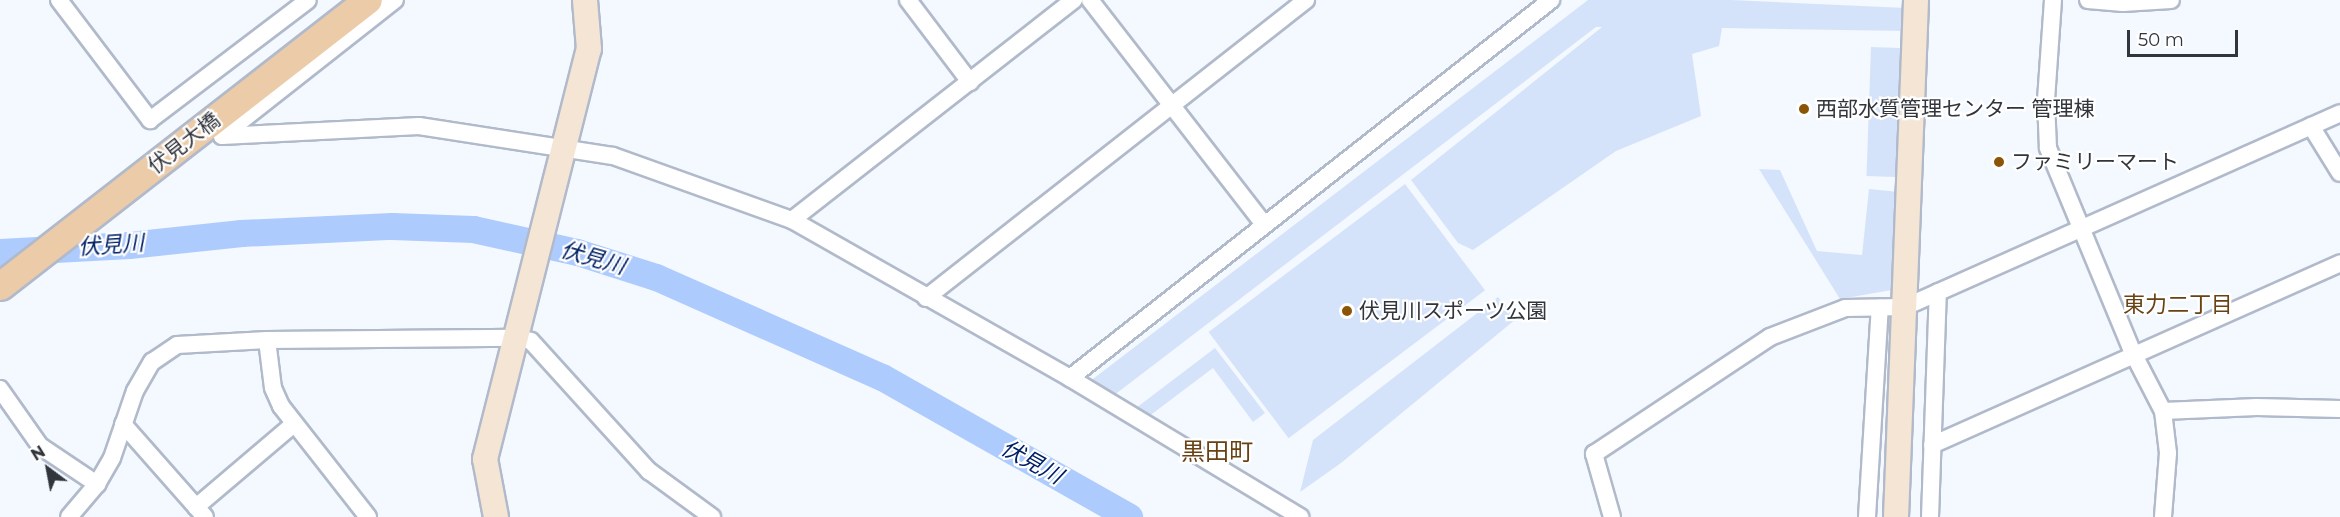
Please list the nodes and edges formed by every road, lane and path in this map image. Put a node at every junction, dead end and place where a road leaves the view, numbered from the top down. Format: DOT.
graph roads {
  1 [pos="59,0"];
  2 [pos="308,0"];
  3 [pos="338,0"];
  4 [pos="368,0"];
  5 [pos="395,0"];
  6 [pos="585,0"];
  7 [pos="908,0"];
  8 [pos="1074,0"];
  9 [pos="1090,0"];
  10 [pos="1306,0"];
  11 [pos="1551,0"];
  12 [pos="1916,0"];
  13 [pos="2053,0"];
  14 [pos="2088,0"];
  15 [pos="2171,0"];
  16 [pos="970,82"];
  17 [pos="1172,105"];
  18 [pos="2340,113"];
  19 [pos="2311,126"];
  20 [pos="564,147"];
  21 [pos="2340,173"];
  22 [pos="792,220"];
  23 [pos="1264,224"];
  24 [pos="2079,229"];
  25 [pos="2340,263"];
  26 [pos="0,264"];
  27 [pos="0,286"];
  28 [pos="1938,292"];
  29 [pos="926,298"];
  30 [pos="1880,307"];
  31 [pos="1905,307"];
  32 [pos="518,338"];
  33 [pos="267,340"];
  34 [pos="2133,353"];
  35 [pos="1070,378"];
  36 [pos="0,389"];
  37 [pos="2340,409"];
  38 [pos="2163,411"];
  39 [pos="123,424"];
  40 [pos="294,424"];
  41 [pos="1932,445"];
  42 [pos="97,484"];
  43 [pos="200,512"];
  44 [pos="69,517"];
  45 [pos="368,517"];
  46 [pos="496,517"];
  47 [pos="712,517"];
  48 [pos="1300,517"];
  49 [pos="1612,517"];
  50 [pos="1867,517"];
  51 [pos="1896,517"];
  52 [pos="1930,517"];
  53 [pos="2163,517"];
  1 -- 2 [label="street"];
  3 -- 26 [label="main road, 伏見大橋"];
  4 -- 27 [label="main road, 伏見大橋"];
  5 -- 20 [label="street"];
  6 -- 20 [label="street"];
  7 -- 16 [label="street"];
  8 -- 16 [label="street"];
  9 -- 17 [label="street"];
  10 -- 17 [label="street"];
  11 -- 23 [label="street"];
  12 -- 31 [label="street"];
  13 -- 24 [label="street"];
  14 -- 15 [label="street"];
  16 -- 22 [label="street"];
  17 -- 23 [label="street"];
  17 -- 29 [label="street"];
  18 -- 19 [label="street"];
  19 -- 21 [label="street"];
  19 -- 24 [label="street"];
  20 -- 22 [label="street"];
  20 -- 32 [label="street"];
  22 -- 29 [label="street"];
  23 -- 35 [label="street"];
  24 -- 28 [label="street"];
  24 -- 34 [label="street"];
  25 -- 34 [label="street"];
  28 -- 31 [label="street"];
  28 -- 41 [label="street"];
  29 -- 35 [label="street"];
  30 -- 31 [label="street"];
  30 -- 49 [label="street"];
  30 -- 50 [label="street"];
  31 -- 51 [label="street"];
  32 -- 33 [label="street"];
  32 -- 46 [label="street"];
  32 -- 47 [label="street"];
  33 -- 39 [label="street"];
  33 -- 40 [label="street"];
  34 -- 38 [label="street"];
  34 -- 41 [label="street"];
  35 -- 48 [label="street"];
  36 -- 42 [label="street"];
  37 -- 38 [label="street"];
  38 -- 53 [label="street"];
  39 -- 42 [label="street"];
  39 -- 43 [label="street"];
  40 -- 43 [label="street"];
  40 -- 45 [label="street"];
  41 -- 52 [label="street"];
  42 -- 44 [label="street"];
}
